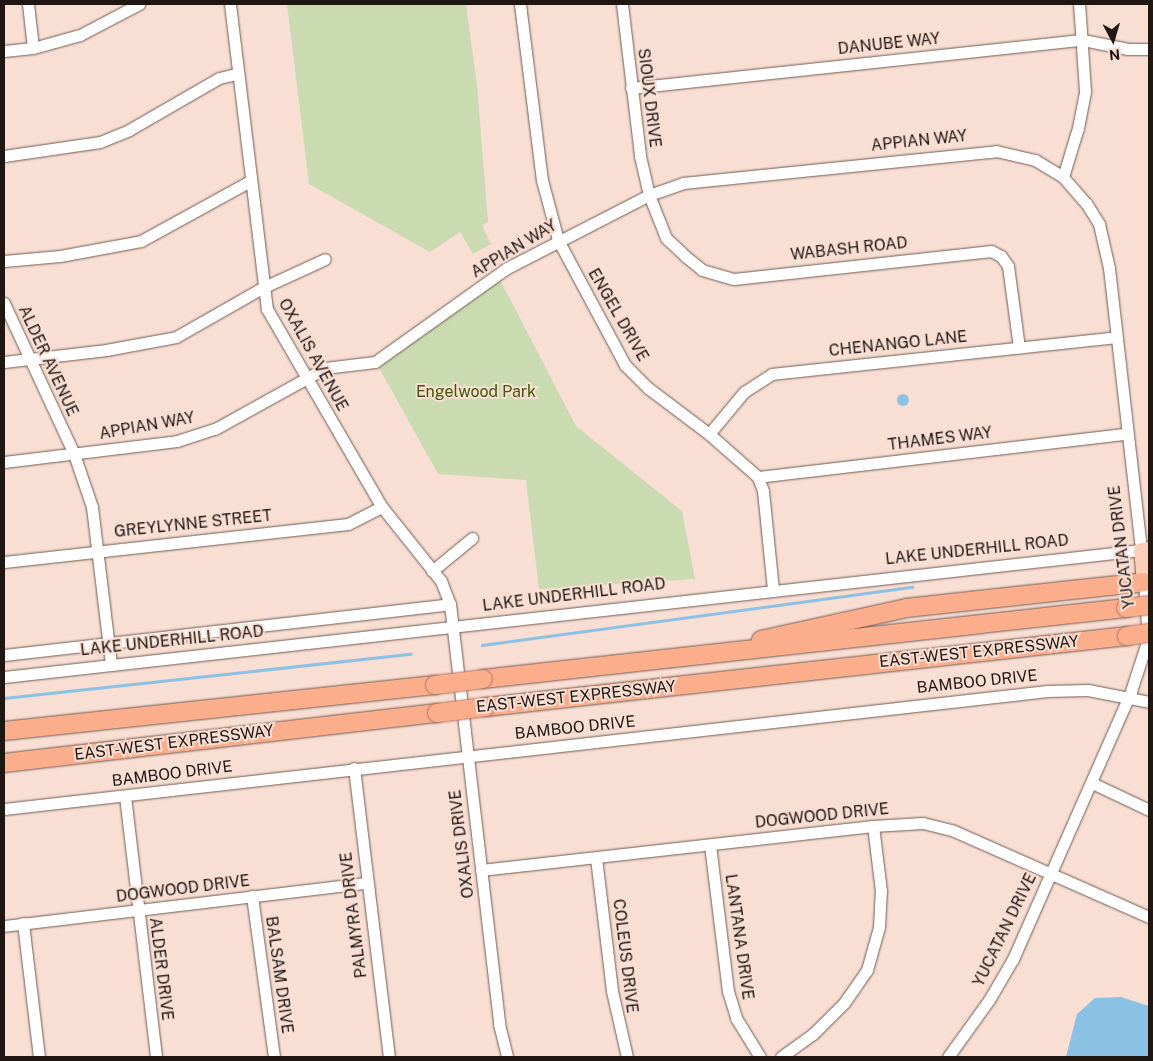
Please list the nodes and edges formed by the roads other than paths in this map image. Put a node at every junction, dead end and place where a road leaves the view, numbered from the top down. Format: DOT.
graph roads {
  1 [pos="28,4"];
  2 [pos="230,4"];
  3 [pos="520,4"];
  4 [pos="622,4"];
  5 [pos="1079,4"];
  6 [pos="133,5"];
  7 [pos="1083,40"];
  8 [pos="33,48"];
  9 [pos="1149,49"];
  10 [pos="4,52"];
  11 [pos="237,74"];
  12 [pos="631,88"];
  13 [pos="4,156"];
  14 [pos="1063,177"];
  15 [pos="250,181"];
  16 [pos="649,195"];
  17 [pos="558,240"];
  18 [pos="326,260"];
  19 [pos="4,261"];
  20 [pos="262,288"];
  21 [pos="4,304"];
  22 [pos="1116,337"];
  23 [pos="1018,347"];
  24 [pos="30,359"];
  25 [pos="4,362"];
  26 [pos="306,378"];
  27 [pos="709,434"];
  28 [pos="1126,434"];
  29 [pos="74,454"];
  30 [pos="4,462"];
  31 [pos="758,476"];
  32 [pos="382,507"];
  33 [pos="472,538"];
  34 [pos="1145,549"];
  35 [pos="98,551"];
  36 [pos="4,562"];
  37 [pos="432,570"];
  38 [pos="1144,582"];
  39 [pos="773,589"];
  40 [pos="450,604"];
  41 [pos="1149,605"];
  42 [pos="453,627"];
  43 [pos="1149,633"];
  44 [pos="107,643"];
  45 [pos="717,654"];
  46 [pos="4,655"];
  47 [pos="110,665"];
  48 [pos="4,677"];
  49 [pos="1128,697"];
  50 [pos="1149,702"];
  51 [pos="4,731"];
  52 [pos="468,756"];
  53 [pos="4,763"];
  54 [pos="354,768"];
  55 [pos="1092,783"];
  56 [pos="125,796"];
  57 [pos="4,810"];
  58 [pos="1149,810"];
  59 [pos="873,826"];
  60 [pos="710,845"];
  61 [pos="596,858"];
  62 [pos="481,870"];
  63 [pos="1052,875"];
  64 [pos="366,884"];
  65 [pos="252,896"];
  66 [pos="137,911"];
  67 [pos="1149,917"];
  68 [pos="23,924"];
  69 [pos="4,926"];
  70 [pos="39,1057"];
  71 [pos="156,1057"];
  72 [pos="274,1057"];
  73 [pos="389,1057"];
  74 [pos="507,1057"];
  75 [pos="627,1057"];
  76 [pos="760,1057"];
  77 [pos="781,1057"];
  78 [pos="948,1057"];
  1 -- 8 [label="street"];
  2 -- 11 [label="street, OXALIS AVENUE"];
  3 -- 17 [label="street, ENGEL DRIVE"];
  4 -- 12 [label="street, SIOUX DRIVE"];
  5 -- 7 [label="street"];
  6 -- 8 [label="street"];
  7 -- 9 [label="street, DANUBE WAY"];
  7 -- 12 [label="street, DANUBE WAY"];
  7 -- 14 [label="street"];
  8 -- 10 [label="street"];
  11 -- 13 [label="street"];
  11 -- 15 [label="street, OXALIS AVENUE"];
  12 -- 16 [label="street, SIOUX DRIVE"];
  14 -- 16 [label="street, APPIAN WAY"];
  14 -- 22 [label="street, YUCATAN DRIVE"];
  15 -- 19 [label="street"];
  15 -- 20 [label="street, OXALIS AVENUE"];
  16 -- 17 [label="street, APPIAN WAY"];
  16 -- 23 [label="street, WABASH ROAD"];
  17 -- 26 [label="street, APPIAN WAY"];
  17 -- 27 [label="street, ENGEL DRIVE"];
  18 -- 20 [label="street"];
  20 -- 24 [label="street"];
  20 -- 26 [label="street, OXALIS AVENUE"];
  21 -- 24 [label="street, ALDER AVENUE"];
  22 -- 23 [label="street, CHENANGO LANE"];
  22 -- 28 [label="street, YUCATAN DRIVE"];
  23 -- 27 [label="street, CHENANGO LANE"];
  24 -- 25 [label="street"];
  24 -- 29 [label="street, ALDER AVENUE"];
  26 -- 29 [label="street, APPIAN WAY"];
  26 -- 32 [label="street, OXALIS AVENUE"];
  27 -- 31 [label="street, ENGEL DRIVE"];
  28 -- 31 [label="street, THAMES WAY"];
  28 -- 34 [label="street, YUCATAN DRIVE"];
  29 -- 30 [label="street, APPIAN WAY"];
  29 -- 35 [label="street, ALDER AVENUE"];
  31 -- 39 [label="street"];
  32 -- 35 [label="street, GREYLYNNE STREET"];
  32 -- 37 [label="street, OXALIS AVENUE"];
  33 -- 37 [label="street"];
  34 -- 38 [label="main road, YUCATAN DRIVE"];
  34 -- 39 [label="street, LAKE UNDERHILL ROAD"];
  35 -- 36 [label="street, GREYLYNNE STREET"];
  35 -- 44 [label="street, ALDER AVENUE"];
  37 -- 40 [label="street, OXALIS AVENUE"];
  38 -- 45 [label="highway"];
  38 -- 49 [label="street, YUCATAN DRIVE"];
  39 -- 42 [label="street, LAKE UNDERHILL ROAD"];
  40 -- 42 [label="street, OXALIS AVENUE"];
  40 -- 44 [label="street, LAKE UNDERHILL ROAD"];
  41 -- 45 [label="highway, EAST-WEST EXPRESSWAY, bridge"];
  42 -- 47 [label="street, LAKE UNDERHILL ROAD"];
  42 -- 52 [label="street, OXALIS DRIVE"];
  43 -- 53 [label="highway, EAST-WEST EXPRESSWAY, bridge"];
  44 -- 46 [label="street, LAKE UNDERHILL ROAD"];
  44 -- 47 [label="street, ALDER AVENUE"];
  45 -- 51 [label="highway, EAST-WEST EXPRESSWAY, bridge"];
  47 -- 48 [label="street, LAKE UNDERHILL ROAD"];
  49 -- 50 [label="street, BAMBOO DRIVE"];
  49 -- 52 [label="street, BAMBOO DRIVE"];
  49 -- 55 [label="street, YUCATAN DRIVE"];
  52 -- 54 [label="street, BAMBOO DRIVE"];
  52 -- 62 [label="street, OXALIS DRIVE"];
  54 -- 56 [label="street, BAMBOO DRIVE"];
  54 -- 64 [label="street, PALMYRA DRIVE"];
  55 -- 58 [label="street"];
  55 -- 63 [label="street, YUCATAN DRIVE"];
  56 -- 57 [label="street, BAMBOO DRIVE"];
  56 -- 66 [label="street, ALDER DRIVE"];
  59 -- 60 [label="street, DOGWOOD DRIVE"];
  59 -- 63 [label="street, DOGWOOD DRIVE"];
  59 -- 77 [label="street"];
  60 -- 61 [label="street, DOGWOOD DRIVE"];
  60 -- 76 [label="street, LANTANA DRIVE"];
  61 -- 62 [label="street, DOGWOOD DRIVE"];
  61 -- 75 [label="street, COLEUS DRIVE"];
  62 -- 74 [label="street, OXALIS DRIVE"];
  63 -- 67 [label="street, DOGWOOD DRIVE"];
  63 -- 78 [label="street, YUCATAN DRIVE"];
  64 -- 65 [label="street, DOGWOOD DRIVE"];
  64 -- 73 [label="street, PALMYRA DRIVE"];
  65 -- 66 [label="street, DOGWOOD DRIVE"];
  65 -- 72 [label="street, BALSAM DRIVE"];
  66 -- 68 [label="street, DOGWOOD DRIVE"];
  66 -- 71 [label="street, ALDER DRIVE"];
  68 -- 69 [label="street, DOGWOOD DRIVE"];
  68 -- 70 [label="street"];
}
